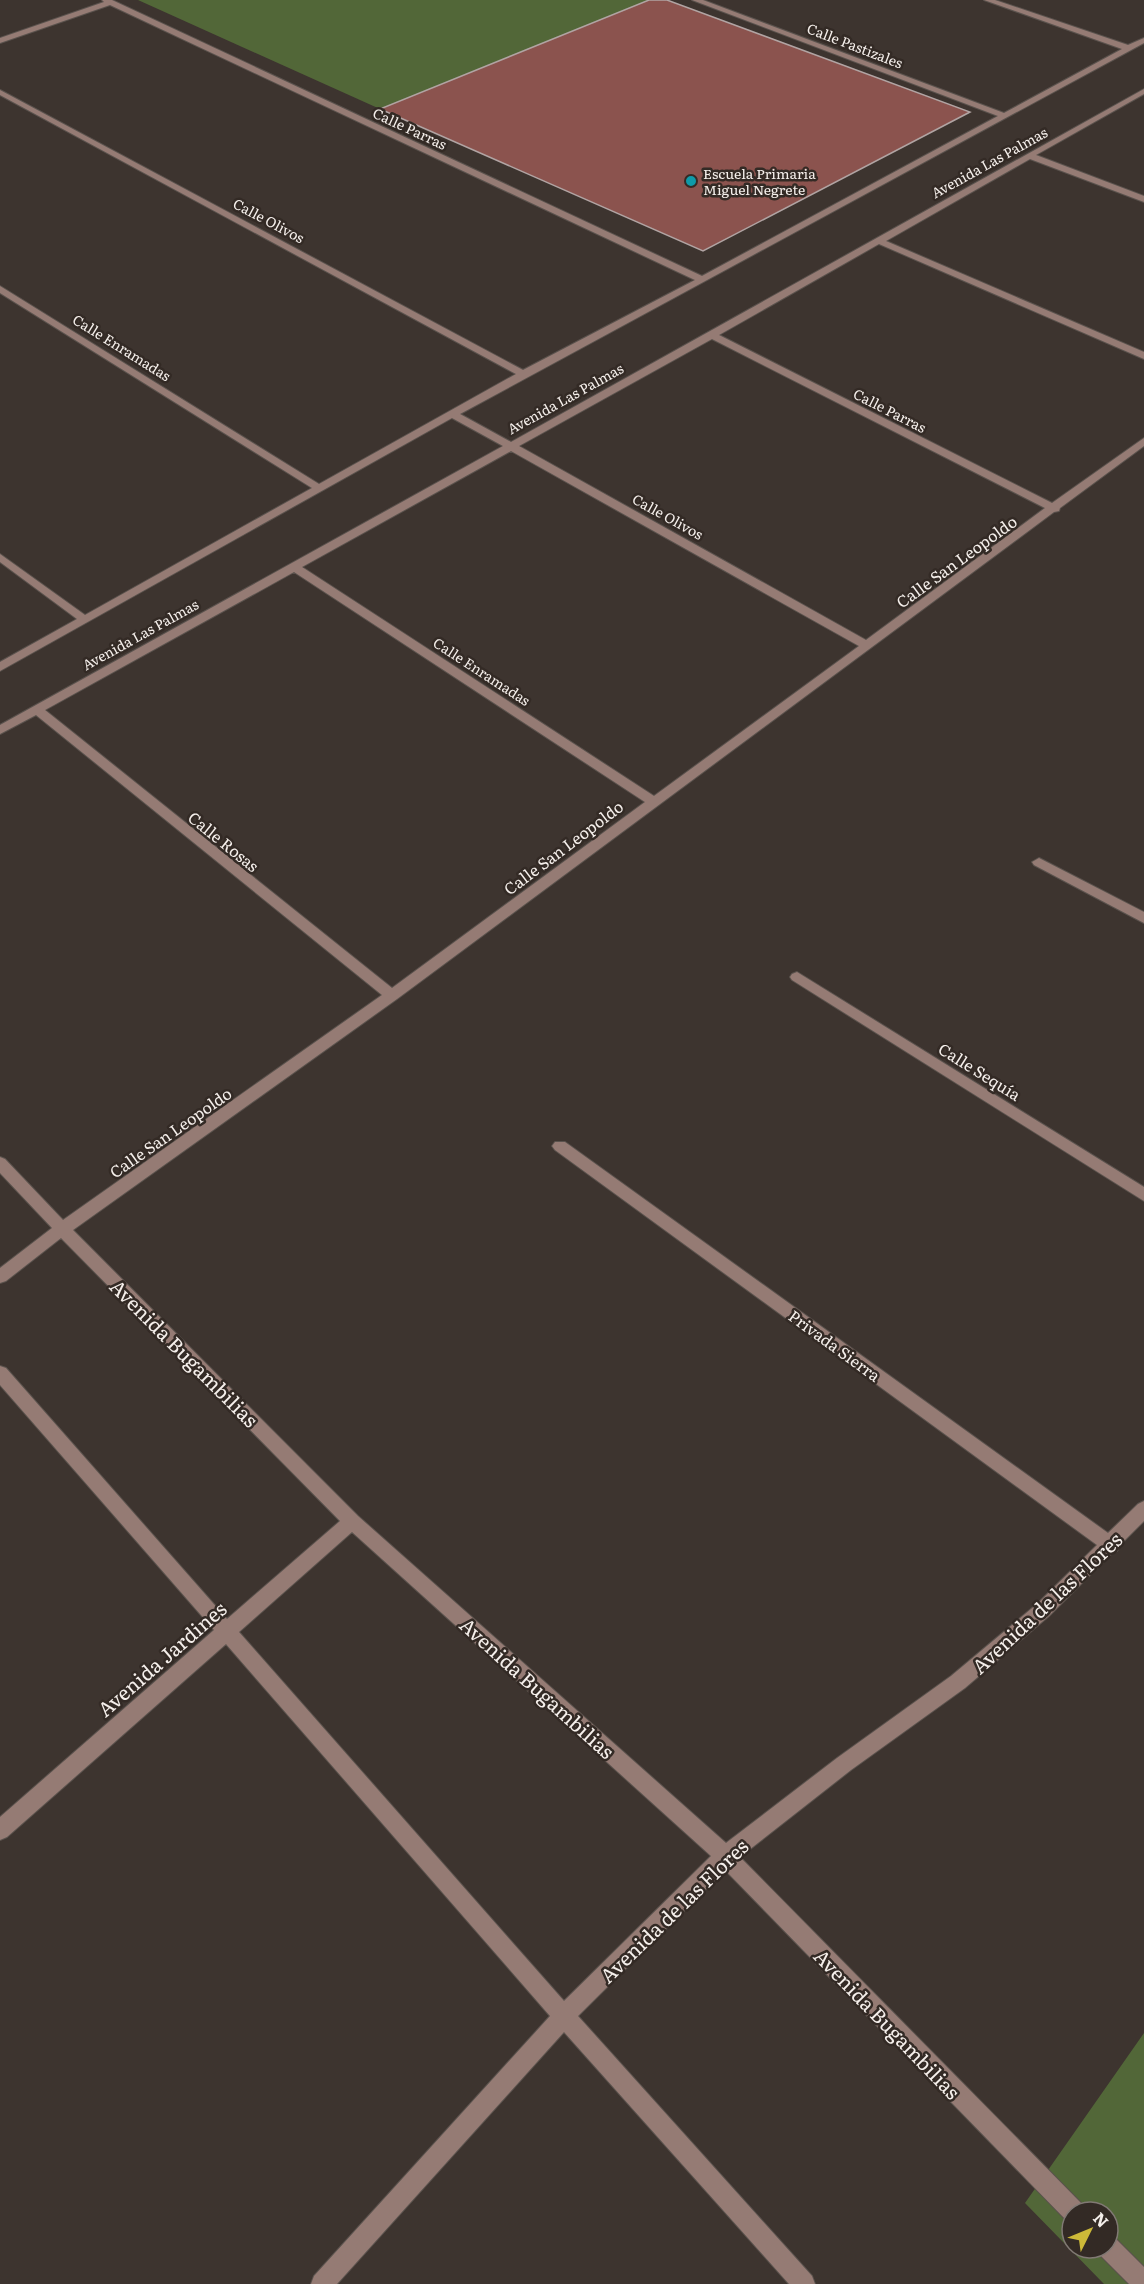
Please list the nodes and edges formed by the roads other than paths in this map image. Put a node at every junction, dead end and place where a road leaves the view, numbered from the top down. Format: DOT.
graph roads {
  1 [pos="696,0"];
  2 [pos="988,0"];
  3 [pos="108,1"];
  4 [pos="1144,40"];
  5 [pos="0,41"];
  6 [pos="1128,48"];
  7 [pos="1144,91"];
  8 [pos="0,92"];
  9 [pos="1005,116"];
  10 [pos="1030,156"];
  11 [pos="1144,200"];
  12 [pos="879,241"];
  13 [pos="702,280"];
  14 [pos="0,289"];
  15 [pos="712,335"];
  16 [pos="1144,356"];
  17 [pos="523,374"];
  18 [pos="453,414"];
  19 [pos="1144,441"];
  20 [pos="511,445"];
  21 [pos="319,488"];
  22 [pos="1055,508"];
  23 [pos="0,557"];
  24 [pos="294,567"];
  25 [pos="85,620"];
  26 [pos="868,646"];
  27 [pos="0,667"];
  28 [pos="36,710"];
  29 [pos="0,730"];
  30 [pos="653,801"];
  31 [pos="1040,862"];
  32 [pos="1144,918"];
  33 [pos="797,977"];
  34 [pos="392,996"];
  35 [pos="560,1146"];
  36 [pos="0,1163"];
  37 [pos="1144,1195"];
  38 [pos="62,1229"];
  39 [pos="0,1277"];
  40 [pos="0,1373"];
  41 [pos="1144,1509"];
  42 [pos="352,1521"];
  43 [pos="1111,1545"];
  44 [pos="227,1629"];
  45 [pos="0,1830"];
  46 [pos="725,1856"];
  47 [pos="564,2016"];
  48 [pos="1062,2200"];
  49 [pos="1120,2259"];
  50 [pos="1144,2283"];
  51 [pos="322,2284"];
  52 [pos="804,2284"];
  1 -- 9 [label="street, Calle Pastizales"];
  2 -- 6 [label="street"];
  3 -- 5 [label="street"];
  3 -- 13 [label="street, Calle Parras"];
  4 -- 6 [label="street, Avenida Las Palmas"];
  6 -- 9 [label="street, Avenida Las Palmas"];
  7 -- 10 [label="street, Avenida Las Palmas"];
  8 -- 17 [label="street, Calle Olivos"];
  9 -- 13 [label="street, Avenida Las Palmas"];
  10 -- 11 [label="street"];
  10 -- 12 [label="street, Avenida Las Palmas"];
  12 -- 15 [label="street, Avenida Las Palmas"];
  12 -- 16 [label="street"];
  13 -- 17 [label="street, Avenida Las Palmas"];
  14 -- 21 [label="street, Calle Enramadas"];
  15 -- 20 [label="street, Avenida Las Palmas"];
  15 -- 22 [label="street, Calle Parras"];
  17 -- 18 [label="street, Avenida Las Palmas"];
  18 -- 20 [label="street, Calle Olivos"];
  18 -- 21 [label="street, Avenida Las Palmas"];
  19 -- 22 [label="street, Calle San Leopoldo"];
  20 -- 24 [label="street, Avenida Las Palmas"];
  20 -- 26 [label="street, Calle Olivos"];
  21 -- 25 [label="street, Avenida Las Palmas"];
  22 -- 26 [label="street, Calle San Leopoldo"];
  23 -- 25 [label="street"];
  24 -- 28 [label="street, Avenida Las Palmas"];
  24 -- 30 [label="street, Calle Enramadas"];
  25 -- 27 [label="street, Avenida Las Palmas"];
  26 -- 30 [label="street, Calle San Leopoldo"];
  28 -- 29 [label="street, Avenida Las Palmas"];
  28 -- 34 [label="street, Calle Rosas"];
  30 -- 34 [label="street, Calle San Leopoldo"];
  31 -- 32 [label="street"];
  33 -- 37 [label="street, Calle Sequía"];
  34 -- 38 [label="street, Calle San Leopoldo"];
  35 -- 43 [label="street, Privada Sierra"];
  36 -- 38 [label="street, Avenida Bugambilias"];
  38 -- 39 [label="street, Calle San Leopoldo"];
  38 -- 42 [label="street, Avenida Bugambilias"];
  40 -- 44 [label="street"];
  41 -- 43 [label="street, Avenida de las Flores"];
  42 -- 44 [label="street, Avenida Jardines"];
  42 -- 46 [label="street, Avenida Bugambilias"];
  43 -- 46 [label="street, Avenida de las Flores"];
  44 -- 45 [label="street, Avenida Jardines"];
  44 -- 47 [label="street"];
  46 -- 47 [label="street, Avenida de las Flores"];
  46 -- 48 [label="street, Avenida Bugambilias"];
  47 -- 51 [label="street, Avenida de las Flores"];
  47 -- 52 [label="street"];
  49 -- 50 [label="street"];
}
